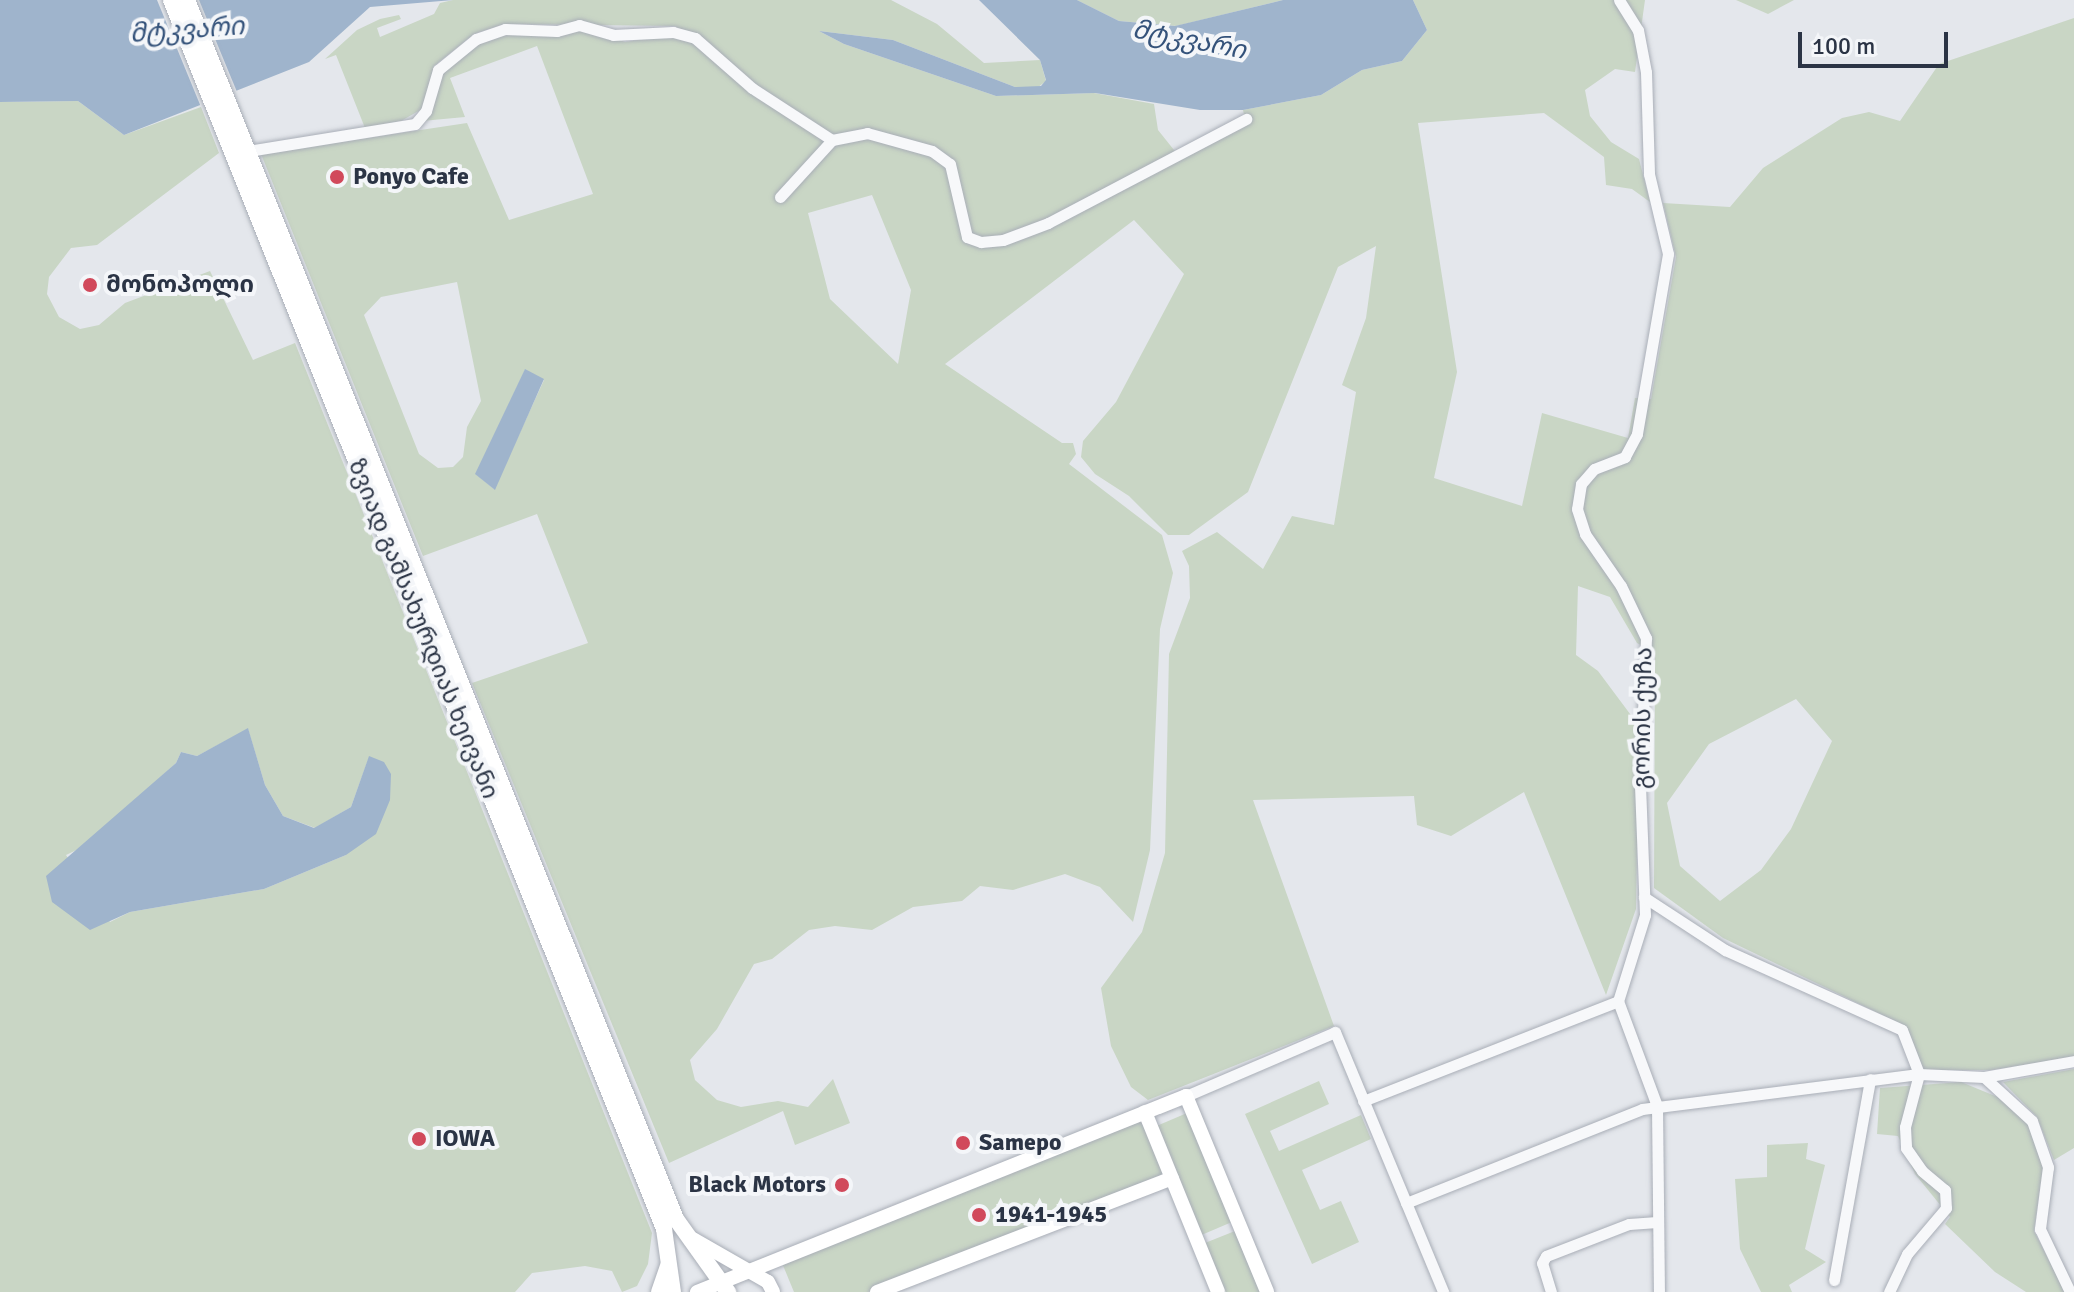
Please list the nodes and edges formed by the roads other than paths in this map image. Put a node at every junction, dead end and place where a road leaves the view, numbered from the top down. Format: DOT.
graph roads {
  1 [pos="171,0"];
  2 [pos="187,0"];
  3 [pos="1619,0"];
  4 [pos="219,99"];
  5 [pos="1246,119"];
  6 [pos="832,140"];
  7 [pos="248,151"];
  8 [pos="780,197"];
  9 [pos="489,773"];
  10 [pos="508,819"];
  11 [pos="1644,897"];
  12 [pos="1618,1001"];
  13 [pos="2074,1061"];
  14 [pos="1919,1074"];
  15 [pos="1984,1077"];
  16 [pos="1870,1079"];
  17 [pos="1186,1096"];
  18 [pos="1363,1101"];
  19 [pos="1657,1106"];
  20 [pos="1145,1112"];
  21 [pos="1172,1178"];
  22 [pos="1406,1203"];
  23 [pos="1657,1222"];
  24 [pos="686,1234"];
  25 [pos="670,1259"];
  26 [pos="748,1269"];
  27 [pos="1834,1280"];
  28 [pos="725,1287"];
  29 [pos="658,1292"];
  30 [pos="673,1292"];
  31 [pos="697,1292"];
  32 [pos="773,1292"];
  33 [pos="877,1292"];
  34 [pos="1218,1292"];
  35 [pos="1267,1292"];
  36 [pos="1443,1292"];
  37 [pos="1551,1292"];
  38 [pos="1659,1292"];
  39 [pos="1889,1292"];
  40 [pos="2070,1292"];
  1 -- 4 [label="main road, ზვიად გამსახურდიას ხეივანი"];
  2 -- 4 [label="main road, ზვიად გამსახურდიას ხეივანი"];
  3 -- 11 [label="street, გორის ქუჩა"];
  4 -- 7 [label="main road, ზვიად გამსახურდიას ხეივანი"];
  4 -- 9 [label="main road, ზვიად გამსახურდიას ხეივანი"];
  5 -- 6 [label="street"];
  6 -- 7 [label="street"];
  6 -- 8 [label="street"];
  7 -- 9 [label="main road, ზვიად გამსახურდიას ხეივანი"];
  9 -- 10 [label="main road, ზვიად გამსახურდიას ხეივანი"];
  10 -- 24 [label="main road, ზვიად გამსახურდიას ხეივანი"];
  10 -- 25 [label="main road, ზვიად გამსახურდიას ხეივანი"];
  11 -- 12 [label="street, გორის ქუჩა"];
  11 -- 14 [label="street"];
  12 -- 18 [label="street"];
  12 -- 19 [label="street"];
  13 -- 15 [label="street"];
  14 -- 15 [label="street"];
  14 -- 16 [label="street"];
  14 -- 39 [label="street"];
  15 -- 40 [label="street"];
  16 -- 19 [label="street"];
  16 -- 27 [label="street"];
  17 -- 18 [label="street"];
  17 -- 20 [label="main road"];
  17 -- 35 [label="main road"];
  18 -- 22 [label="street"];
  19 -- 22 [label="street"];
  19 -- 23 [label="street"];
  20 -- 21 [label="main road"];
  20 -- 26 [label="main road"];
  21 -- 33 [label="main road"];
  21 -- 34 [label="main road"];
  22 -- 36 [label="street"];
  23 -- 37 [label="street"];
  23 -- 38 [label="street"];
  24 -- 26 [label="main road"];
  24 -- 28 [label="main road, ზვიად გამსახურდიას ხეივანი"];
  25 -- 29 [label="main road"];
  25 -- 30 [label="main road, ზვიად გამსახურდიას ხეივანი"];
  26 -- 28 [label="main road"];
  26 -- 32 [label="main road"];
  28 -- 31 [label="main road"];
}
